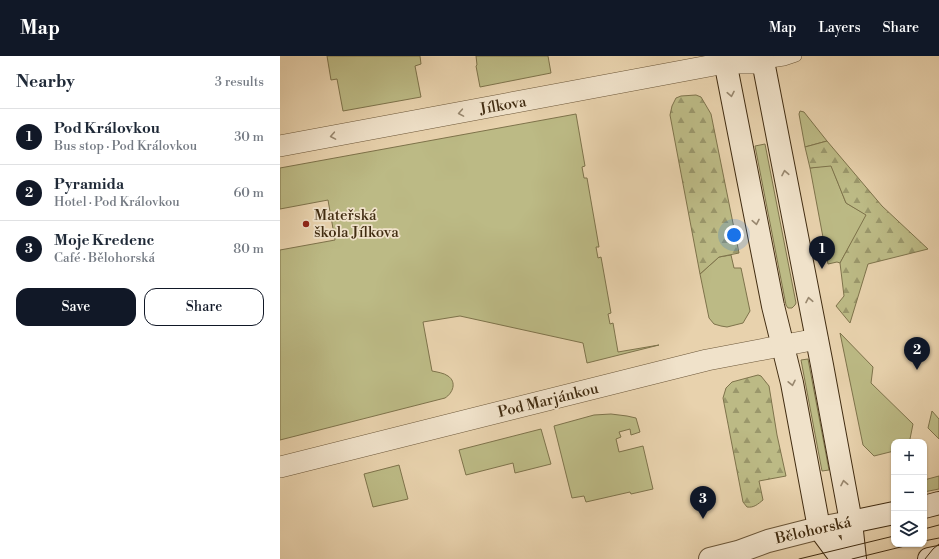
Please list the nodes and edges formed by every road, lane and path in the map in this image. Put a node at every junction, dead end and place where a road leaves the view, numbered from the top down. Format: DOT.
graph roads {
  1 [pos="796,56"];
  2 [pos="725,60"];
  3 [pos="763,60"];
  4 [pos="280,146"];
  5 [pos="817,339"];
  6 [pos="783,345"];
  7 [pos="280,467"];
  8 [pos="939,503"];
  9 [pos="927,506"];
  10 [pos="891,515"];
  11 [pos="851,522"];
  12 [pos="819,528"];
  13 [pos="939,557"];
  14 [pos="710,559"];
  15 [pos="842,559"];
  16 [pos="855,559"];
  17 [pos="929,559"];
  1 -- 3 [label="lane"];
  2 -- 3 [label="street, Jílkova"];
  2 -- 4 [label="street, Jílkova, one-way"];
  2 -- 6 [label="main road, one-way"];
  5 -- 3 [label="main road, one-way"];
  5 -- 6 [label="street, Pod Marjánkou"];
  11 -- 5 [label="main road, one-way"];
  6 -- 7 [label="street, Pod Marjánkou"];
  6 -- 12 [label="main road, one-way"];
  8 -- 9 [label="main road"];
  10 -- 11 [label="main road, Bělohorská"];
  11 -- 12 [label="main road, Bělohorská"];
  11 -- 16 [label="main road"];
  12 -- 14 [label="main road, Bělohorská"];
  12 -- 15 [label="main road"];
  13 -- 17 [label="main road"];
}
